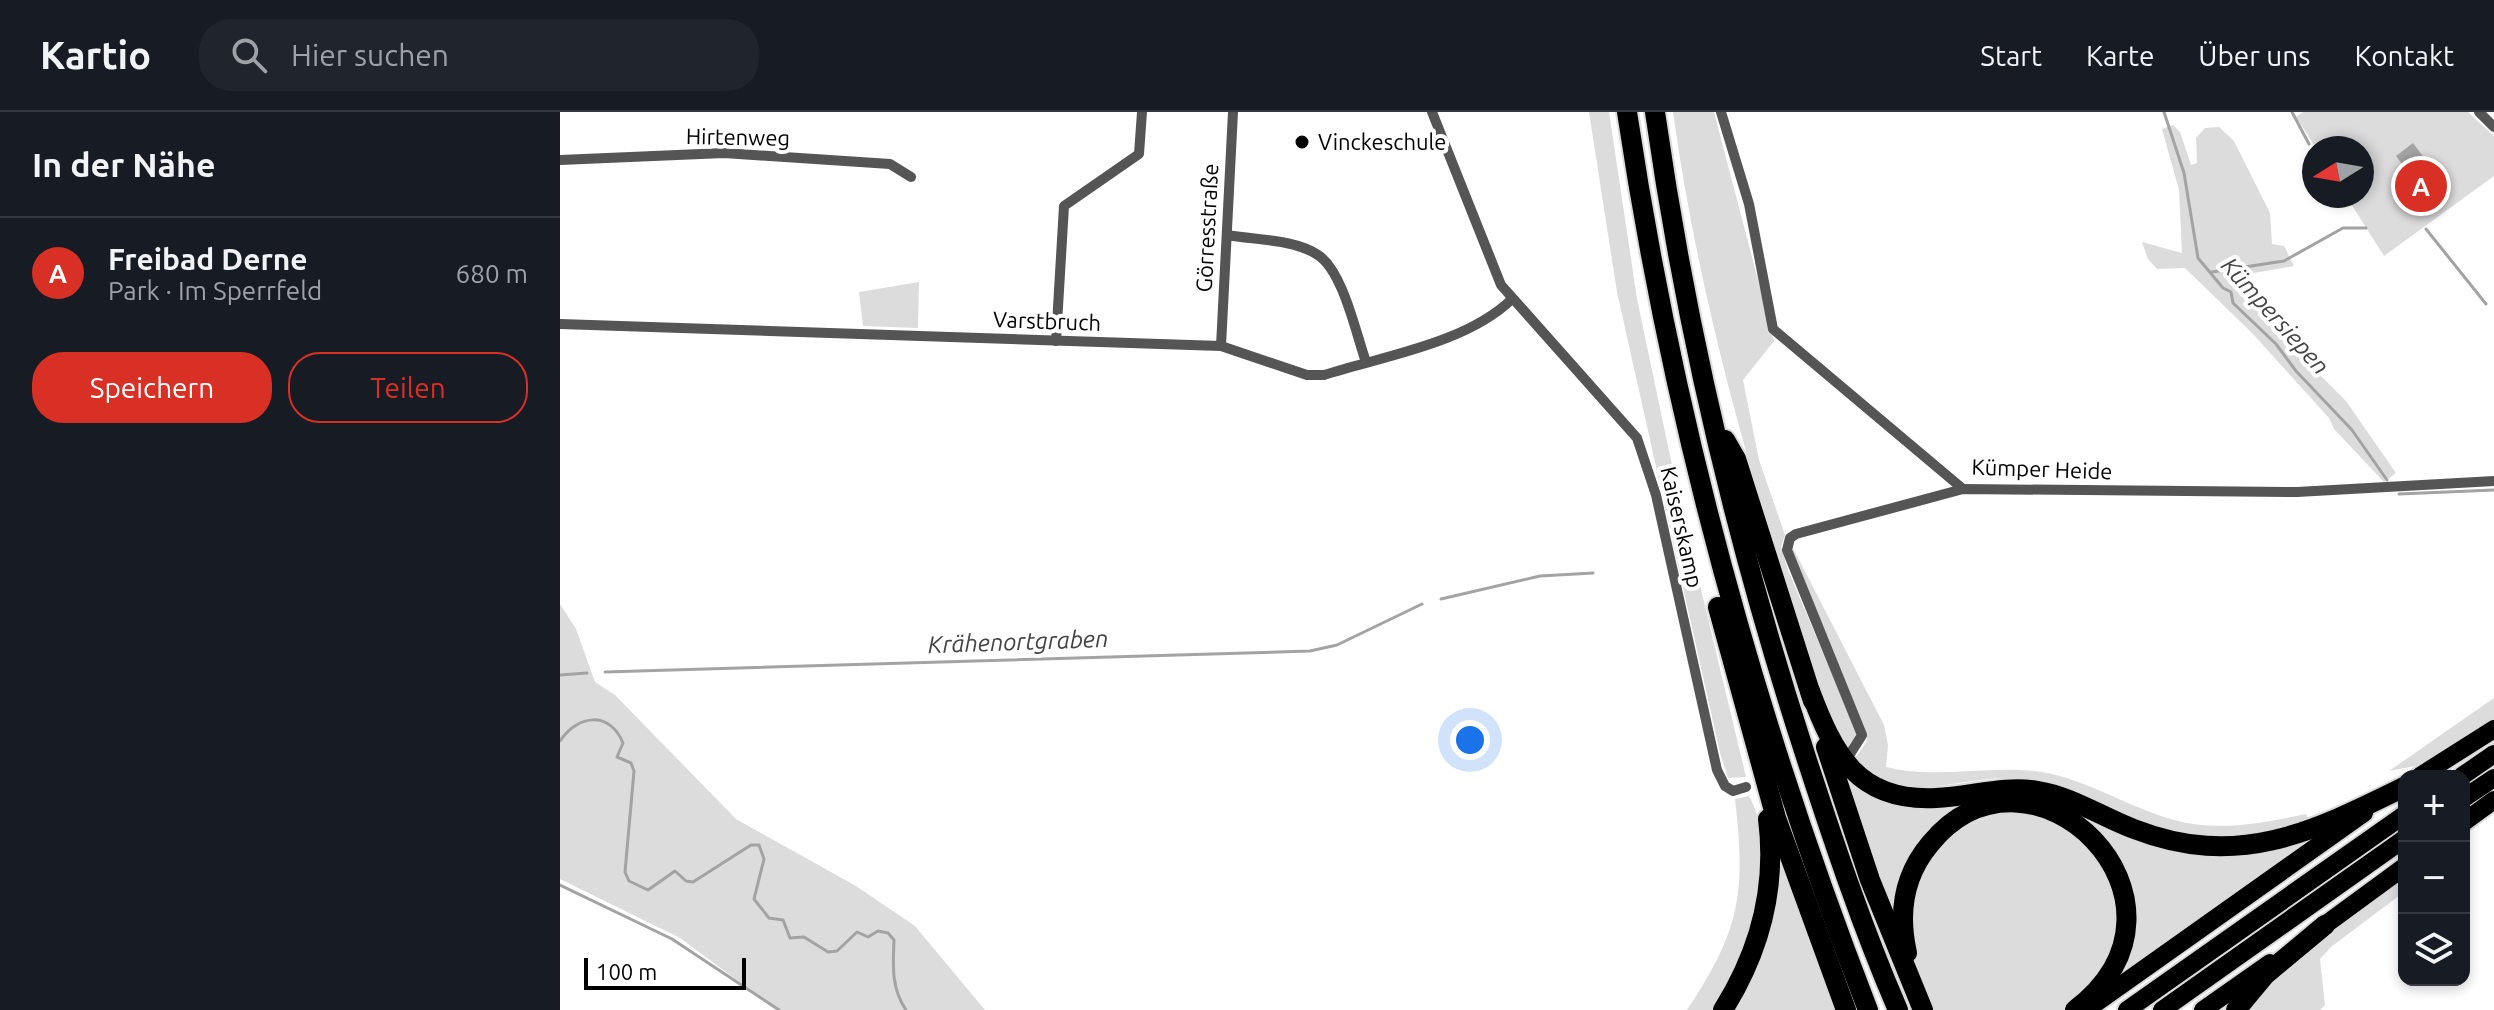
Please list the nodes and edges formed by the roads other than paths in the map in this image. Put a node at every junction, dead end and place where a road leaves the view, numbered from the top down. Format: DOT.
graph roads {
  1 [pos="1142,112"];
  2 [pos="1233,112"];
  3 [pos="1432,112"];
  4 [pos="1627,112"];
  5 [pos="1655,112"];
  6 [pos="1721,112"];
  7 [pos="2479,112"];
  8 [pos="2494,127"];
  9 [pos="560,160"];
  10 [pos="911,177"];
  11 [pos="1227,235"];
  12 [pos="1512,299"];
  13 [pos="560,324"];
  14 [pos="1056,341"];
  15 [pos="1221,346"];
  16 [pos="1366,362"];
  17 [pos="1712,419"];
  18 [pos="2494,481"];
  19 [pos="1963,489"];
  20 [pos="1702,497"];
  21 [pos="1810,691"];
  22 [pos="2494,729"];
  23 [pos="1850,754"];
  24 [pos="2494,754"];
  25 [pos="1761,767"];
  26 [pos="2429,770"];
  27 [pos="2470,770"];
  28 [pos="2494,778"];
  29 [pos="1746,787"];
  30 [pos="2398,790"];
  31 [pos="2398,791"];
  32 [pos="2470,794"];
  33 [pos="2494,800"];
  34 [pos="2470,818"];
  35 [pos="2398,819"];
  36 [pos="2400,842"];
  37 [pos="2398,871"];
  38 [pos="2325,925"];
  39 [pos="1921,1006"];
  40 [pos="1723,1010"];
  41 [pos="1846,1010"];
  42 [pos="1868,1010"];
  43 [pos="1898,1010"];
  44 [pos="2075,1010"];
  45 [pos="2086,1010"];
  46 [pos="2127,1010"];
  47 [pos="2162,1010"];
  48 [pos="2203,1010"];
  49 [pos="2236,1010"];
  1 -- 14 [label="street"];
  2 -- 11 [label="street, Görresstraße"];
  3 -- 12 [label="street"];
  4 -- 20 [label="highway"];
  5 -- 17 [label="highway"];
  6 -- 19 [label="street, Kümper Heide"];
  7 -- 8 [label="street"];
  9 -- 10 [label="street, Hirtenweg"];
  11 -- 15 [label="street, Görresstraße"];
  11 -- 16 [label="street"];
  12 -- 16 [label="street, Varstbruch"];
  12 -- 29 [label="street, Kaiserskamp"];
  13 -- 14 [label="street, Varstbruch"];
  14 -- 15 [label="street, Varstbruch"];
  15 -- 16 [label="street, Varstbruch"];
  17 -- 21 [label="highway"];
  17 -- 43 [label="highway"];
  18 -- 19 [label="street, Kümper Heide"];
  19 -- 23 [label="street"];
  20 -- 25 [label="highway"];
  20 -- 42 [label="highway"];
  21 -- 30 [label="highway"];
  21 -- 39 [label="highway"];
  22 -- 26 [label="highway"];
  24 -- 27 [label="highway"];
  25 -- 40 [label="highway"];
  25 -- 41 [label="highway"];
  28 -- 32 [label="highway"];
  31 -- 45 [label="highway"];
  33 -- 34 [label="highway"];
  35 -- 46 [label="highway"];
  36 -- 47 [label="highway"];
  37 -- 38 [label="highway"];
  38 -- 48 [label="highway"];
  38 -- 49 [label="highway"];
  39 -- 44 [label="highway"];
}
